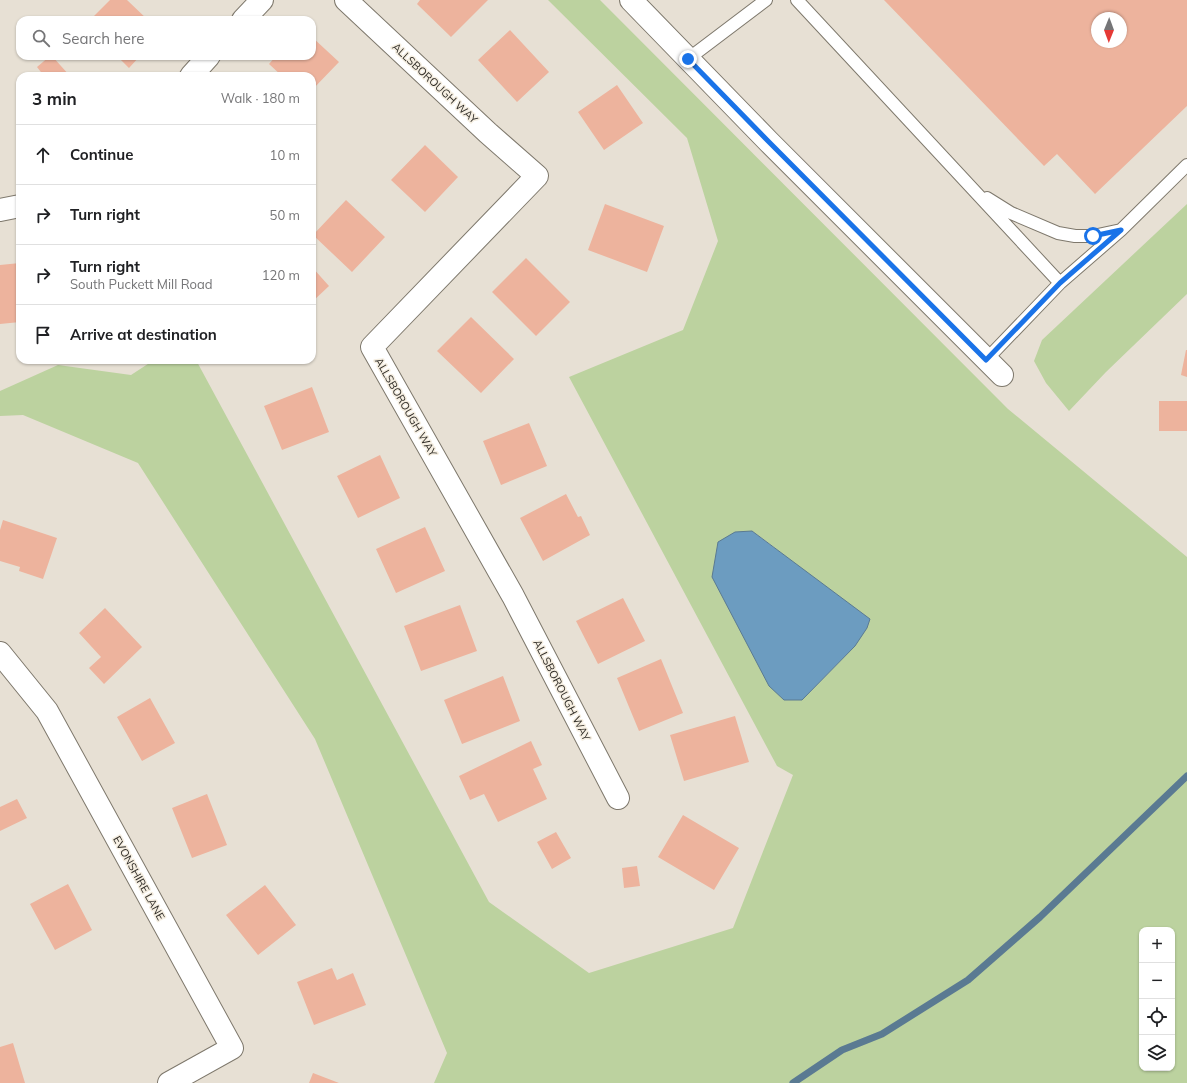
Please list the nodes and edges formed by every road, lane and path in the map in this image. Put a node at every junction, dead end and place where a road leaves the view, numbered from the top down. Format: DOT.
graph roads {
  1 [pos="262,0"];
  2 [pos="346,0"];
  3 [pos="631,0"];
  4 [pos="766,0"];
  5 [pos="797,0"];
  6 [pos="247,16"];
  7 [pos="688,59"];
  8 [pos="205,60"];
  9 [pos="194,72"];
  10 [pos="1187,165"];
  11 [pos="967,182"];
  12 [pos="16,207"];
  13 [pos="0,210"];
  14 [pos="1121,230"];
  15 [pos="1060,283"];
  16 [pos="986,360"];
  17 [pos="1002,375"];
  18 [pos="0,653"];
  19 [pos="618,798"];
  20 [pos="170,1083"];
  1 -- 6 [label="street"];
  2 -- 19 [label="street, ALLSBOROUGH WAY"];
  3 -- 7 [label="street"];
  4 -- 7 [label="lane"];
  5 -- 11 [label="lane"];
  7 -- 16 [label="street"];
  8 -- 9 [label="street"];
  10 -- 14 [label="lane"];
  11 -- 14 [label="lane"];
  11 -- 15 [label="lane"];
  12 -- 13 [label="street"];
  14 -- 15 [label="lane"];
  15 -- 16 [label="lane"];
  16 -- 17 [label="street"];
  18 -- 20 [label="street, EVONSHIRE LANE"];
}
